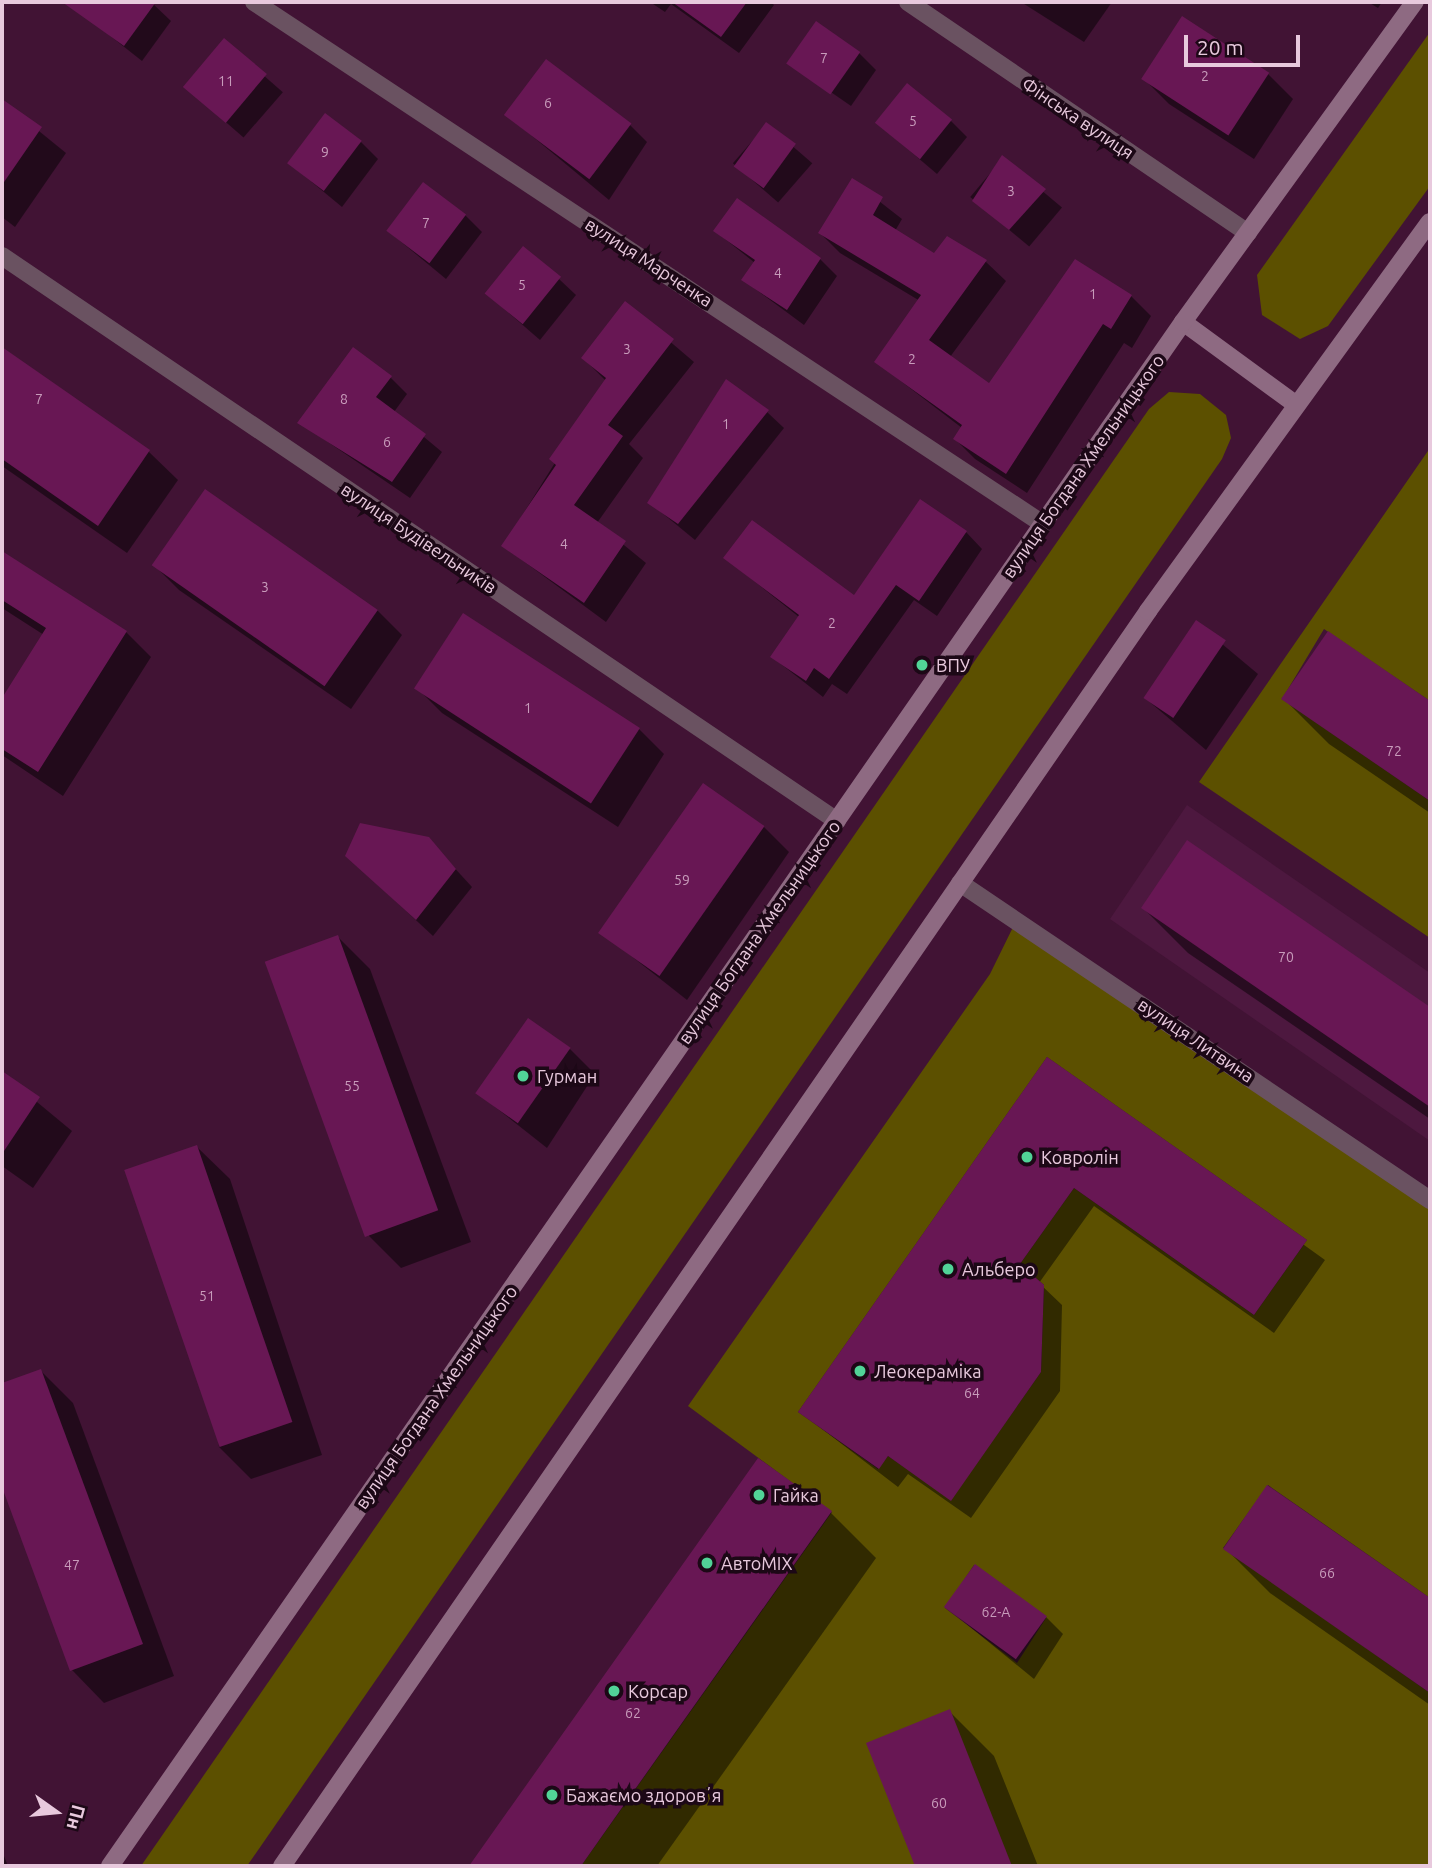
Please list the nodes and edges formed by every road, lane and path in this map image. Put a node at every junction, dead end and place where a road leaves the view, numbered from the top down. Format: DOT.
graph roads {
  1 [pos="254,2"];
  2 [pos="908,2"];
  3 [pos="1415,2"];
  4 [pos="1430,222"];
  5 [pos="1248,233"];
  6 [pos="2,256"];
  7 [pos="1183,321"];
  8 [pos="1295,404"];
  9 [pos="1043,524"];
  10 [pos="837,821"];
  11 [pos="960,883"];
  12 [pos="1430,1200"];
  13 [pos="110,1866"];
  14 [pos="282,1866"];
  1 -- 9 [label="street, вулиця Марченка"];
  2 -- 5 [label="street, Фінська вулиця"];
  3 -- 5 [label="street, вулиця Богдана Хмельницького"];
  4 -- 8 [label="street"];
  5 -- 7 [label="street, вулиця Богдана Хмельницького"];
  6 -- 10 [label="street, вулиця Будівельників"];
  7 -- 8 [label="street"];
  7 -- 9 [label="street, вулиця Богдана Хмельницького"];
  8 -- 11 [label="street"];
  9 -- 10 [label="street, вулиця Богдана Хмельницького"];
  10 -- 13 [label="street, вулиця Богдана Хмельницького"];
  11 -- 12 [label="street, вулиця Литвина"];
  11 -- 14 [label="street"];
}
